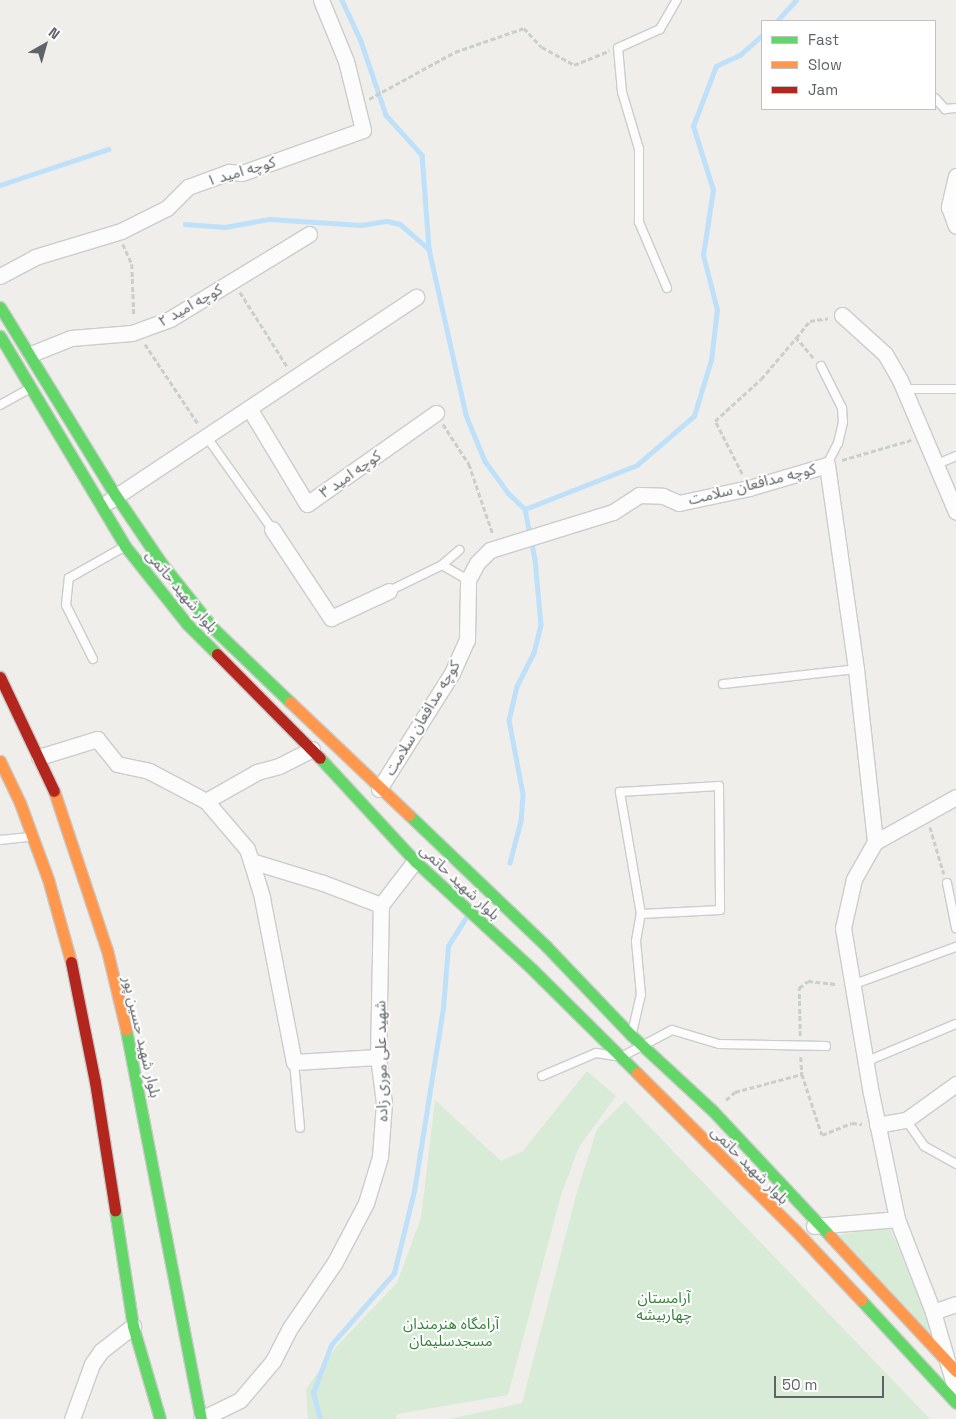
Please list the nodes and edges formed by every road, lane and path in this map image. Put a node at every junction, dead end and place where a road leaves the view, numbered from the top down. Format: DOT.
graph roads {
  1 [pos="321,0"];
  2 [pos="677,0"];
  3 [pos="618,48"];
  4 [pos="369,99"];
  5 [pos="936,99"];
  6 [pos="956,108"];
  7 [pos="956,176"];
  8 [pos="956,226"];
  9 [pos="309,234"];
  10 [pos="0,276"];
  11 [pos="232,281"];
  12 [pos="667,288"];
  13 [pos="416,297"];
  14 [pos="0,307"];
  15 [pos="842,315"];
  16 [pos="0,336"];
  17 [pos="796,338"];
  18 [pos="31,354"];
  19 [pos="821,366"];
  20 [pos="295,378"];
  21 [pos="32,387"];
  22 [pos="904,389"];
  23 [pos="956,389"];
  24 [pos="0,405"];
  25 [pos="249,408"];
  26 [pos="436,413"];
  27 [pos="206,436"];
  28 [pos="922,437"];
  29 [pos="956,456"];
  30 [pos="827,464"];
  31 [pos="935,465"];
  32 [pos="749,488"];
  33 [pos="116,496"];
  34 [pos="101,506"];
  35 [pos="956,512"];
  36 [pos="272,529"];
  37 [pos="504,545"];
  38 [pos="125,546"];
  39 [pos="459,550"];
  40 [pos="442,565"];
  41 [pos="468,580"];
  42 [pos="389,591"];
  43 [pos="93,658"];
  44 [pos="856,669"];
  45 [pos="0,677"];
  46 [pos="723,684"];
  47 [pos="312,749"];
  48 [pos="39,756"];
  49 [pos="0,762"];
  50 [pos="379,788"];
  51 [pos="956,797"];
  52 [pos="206,801"];
  53 [pos="926,814"];
  54 [pos="32,836"];
  55 [pos="0,840"];
  56 [pos="875,842"];
  57 [pos="251,861"];
  58 [pos="415,862"];
  59 [pos="947,883"];
  60 [pos="381,905"];
  61 [pos="640,914"];
  62 [pos="956,928"];
  63 [pos="956,946"];
  64 [pos="852,985"];
  65 [pos="956,1024"];
  66 [pos="632,1035"];
  67 [pos="643,1044"];
  68 [pos="800,1046"];
  69 [pos="826,1046"];
  70 [pos="378,1057"];
  71 [pos="621,1057"];
  72 [pos="294,1062"];
  73 [pos="865,1062"];
  74 [pos="802,1074"];
  75 [pos="542,1076"];
  76 [pos="956,1084"];
  77 [pos="713,1112"];
  78 [pos="906,1120"];
  79 [pos="877,1124"];
  80 [pos="300,1128"];
  81 [pos="956,1164"];
  82 [pos="897,1219"];
  83 [pos="820,1224"];
  84 [pos="796,1231"];
  85 [pos="956,1304"];
  86 [pos="933,1312"];
  87 [pos="133,1326"];
  88 [pos="952,1367"];
  89 [pos="956,1391"];
  90 [pos="956,1404"];
  91 [pos="72,1419"];
  92 [pos="160,1419"];
  93 [pos="201,1419"];
  1 -- 10 [label="street, کوچه امید ۱"];
  2 -- 3 [label="lane"];
  3 -- 4 [label="path"];
  3 -- 12 [label="lane"];
  5 -- 6 [label="lane"];
  7 -- 8 [label="street"];
  9 -- 11 [label="street, کوچه امید ۲"];
  11 -- 18 [label="street, کوچه امید ۲"];
  11 -- 20 [label="path"];
  13 -- 20 [label="street"];
  14 -- 18 [label="main road, بلوار شهید حاتمی"];
  15 -- 17 [label="path"];
  15 -- 22 [label="street"];
  16 -- 21 [label="main road, بلوار شهید حاتمی"];
  17 -- 19 [label="path"];
  17 -- 32 [label="path"];
  18 -- 33 [label="main road, بلوار شهید حاتمی"];
  19 -- 30 [label="lane"];
  20 -- 25 [label="street"];
  21 -- 24 [label="lane"];
  21 -- 34 [label="main road, بلوار شهید حاتمی"];
  22 -- 23 [label="lane"];
  22 -- 28 [label="street"];
  25 -- 26 [label="street, کوچه امید ۳"];
  25 -- 27 [label="street"];
  26 -- 37 [label="path"];
  27 -- 33 [label="street"];
  27 -- 36 [label="lane"];
  28 -- 30 [label="path"];
  28 -- 31 [label="street"];
  29 -- 31 [label="lane"];
  30 -- 32 [label="street, کوچه مدافعان سلامت"];
  30 -- 44 [label="street, کوچه مدافعان سلامت"];
  31 -- 35 [label="street"];
  32 -- 37 [label="street, کوچه مدافعان سلامت"];
  33 -- 34 [label="street"];
  33 -- 50 [label="main road, بلوار شهید حاتمی"];
  34 -- 38 [label="main road, بلوار شهید حاتمی"];
  36 -- 42 [label="street"];
  37 -- 41 [label="street, کوچه مدافعان سلامت"];
  38 -- 43 [label="lane"];
  38 -- 47 [label="main road, بلوار شهید حاتمی"];
  39 -- 40 [label="lane"];
  40 -- 41 [label="lane"];
  40 -- 42 [label="lane"];
  41 -- 50 [label="street, کوچه مدافعان سلامت"];
  44 -- 46 [label="lane"];
  44 -- 56 [label="street, کوچه مدافعان سلامت"];
  45 -- 48 [label="main road, بلوار شهيد حسین پور"];
  47 -- 52 [label="street"];
  47 -- 58 [label="main road, بلوار شهید حاتمی"];
  48 -- 52 [label="street"];
  48 -- 93 [label="main road, بلوار شهيد حسین پور"];
  49 -- 54 [label="main road"];
  50 -- 66 [label="main road, بلوار شهید حاتمی"];
  51 -- 53 [label="street"];
  52 -- 57 [label="street"];
  53 -- 56 [label="street"];
  53 -- 59 [label="path"];
  54 -- 55 [label="lane"];
  54 -- 87 [label="main road"];
  56 -- 64 [label="street"];
  57 -- 60 [label="street"];
  57 -- 72 [label="street"];
  58 -- 60 [label="street"];
  58 -- 71 [label="main road, بلوار شهید حاتمی"];
  59 -- 62 [label="lane"];
  60 -- 70 [label="street, شهید علی موری زاده"];
  61 -- 61 [label="lane"];
  61 -- 66 [label="lane"];
  63 -- 64 [label="lane"];
  64 -- 68 [label="path"];
  64 -- 73 [label="street"];
  65 -- 73 [label="lane"];
  66 -- 67 [label="main road, بلوار شهید حاتمی"];
  67 -- 68 [label="lane"];
  67 -- 71 [label="lane"];
  67 -- 77 [label="main road, بلوار شهید حاتمی"];
  68 -- 69 [label="lane"];
  68 -- 74 [label="path"];
  70 -- 72 [label="street"];
  70 -- 93 [label="street, شهید علی موری زاده"];
  71 -- 75 [label="lane"];
  71 -- 84 [label="main road, بلوار شهید حاتمی"];
  72 -- 80 [label="lane"];
  73 -- 79 [label="street"];
  74 -- 77 [label="path"];
  74 -- 79 [label="path"];
  76 -- 78 [label="street"];
  77 -- 83 [label="main road, بلوار شهید حاتمی"];
  78 -- 79 [label="street"];
  78 -- 81 [label="lane"];
  79 -- 82 [label="street"];
  82 -- 83 [label="street"];
  82 -- 86 [label="street"];
  83 -- 84 [label="street"];
  83 -- 88 [label="main road, بلوار شهید حاتمی"];
  84 -- 90 [label="main road, بلوار شهید حاتمی"];
  85 -- 86 [label="street"];
  86 -- 88 [label="street"];
  87 -- 91 [label="street"];
  87 -- 92 [label="main road"];
  88 -- 89 [label="street"];
}
